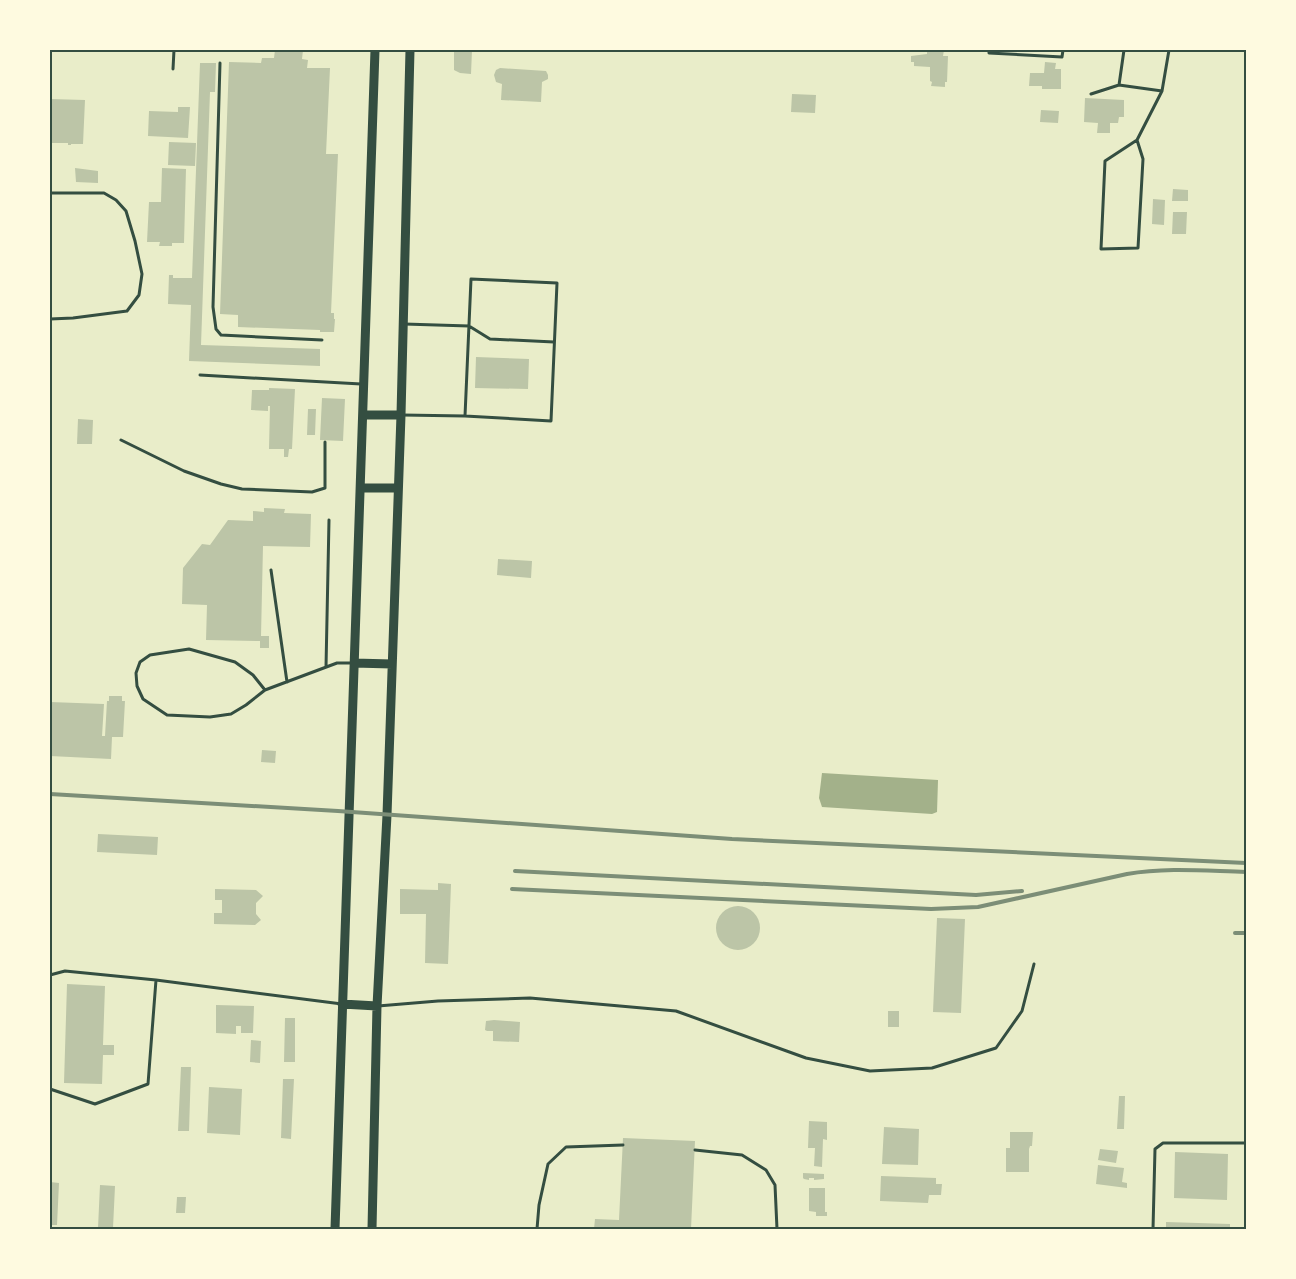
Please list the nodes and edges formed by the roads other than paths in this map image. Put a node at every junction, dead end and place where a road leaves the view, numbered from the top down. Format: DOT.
graph roads {
  1 [pos="174,50"];
  2 [pos="375,50"];
  3 [pos="410,50"];
  4 [pos="989,50"];
  5 [pos="1063,50"];
  6 [pos="1124,50"];
  7 [pos="1169,50"];
  8 [pos="220,63"];
  9 [pos="173,69"];
  10 [pos="1119,85"];
  11 [pos="1162,91"];
  12 [pos="1091,94"];
  13 [pos="1137,140"];
  14 [pos="50,193"];
  15 [pos="50,319"];
  16 [pos="404,324"];
  17 [pos="469,326"];
  18 [pos="322,340"];
  19 [pos="554,342"];
  20 [pos="200,375"];
  21 [pos="364,384"];
  22 [pos="364,415"];
  23 [pos="402,415"];
  24 [pos="464,416"];
  25 [pos="121,440"];
  26 [pos="326,442"];
  27 [pos="361,488"];
  28 [pos="398,488"];
  29 [pos="329,520"];
  30 [pos="271,570"];
  31 [pos="354,663"];
  32 [pos="392,664"];
  33 [pos="326,667"];
  34 [pos="287,682"];
  35 [pos="265,690"];
  36 [pos="1034,964"];
  37 [pos="50,975"];
  38 [pos="156,980"];
  39 [pos="342,1004"];
  40 [pos="377,1006"];
  41 [pos="50,1089"];
  42 [pos="1246,1143"];
  43 [pos="623,1145"];
  44 [pos="695,1150"];
  45 [pos="335,1229"];
  46 [pos="372,1229"];
  47 [pos="537,1229"];
  48 [pos="777,1229"];
  49 [pos="1153,1229"];
  1 -- 9 [label="lane"];
  2 -- 21 [label="main road"];
  3 -- 16 [label="main road"];
  4 -- 5 [label="lane"];
  6 -- 10 [label="lane"];
  7 -- 11 [label="lane"];
  8 -- 18 [label="lane"];
  10 -- 11 [label="lane"];
  10 -- 12 [label="lane"];
  11 -- 13 [label="lane"];
  13 -- 13 [label="lane"];
  14 -- 15 [label="lane"];
  16 -- 17 [label="lane"];
  16 -- 23 [label="main road"];
  17 -- 19 [label="lane"];
  17 -- 19 [label="lane"];
  17 -- 24 [label="lane"];
  19 -- 24 [label="lane"];
  20 -- 21 [label="lane"];
  21 -- 22 [label="main road"];
  22 -- 23 [label="main road"];
  22 -- 27 [label="main road"];
  23 -- 24 [label="lane"];
  23 -- 28 [label="main road"];
  25 -- 26 [label="lane"];
  27 -- 28 [label="main road"];
  27 -- 31 [label="main road"];
  28 -- 32 [label="main road"];
  29 -- 33 [label="lane"];
  30 -- 34 [label="lane"];
  31 -- 32 [label="main road"];
  31 -- 33 [label="lane"];
  31 -- 39 [label="main road"];
  32 -- 40 [label="main road"];
  33 -- 34 [label="lane"];
  34 -- 35 [label="lane"];
  35 -- 35 [label="lane"];
  36 -- 40 [label="lane"];
  37 -- 38 [label="lane"];
  38 -- 39 [label="lane"];
  38 -- 41 [label="lane"];
  39 -- 40 [label="main road"];
  39 -- 45 [label="main road"];
  40 -- 46 [label="main road"];
  42 -- 49 [label="lane"];
  43 -- 47 [label="lane"];
  44 -- 48 [label="lane"];
}
